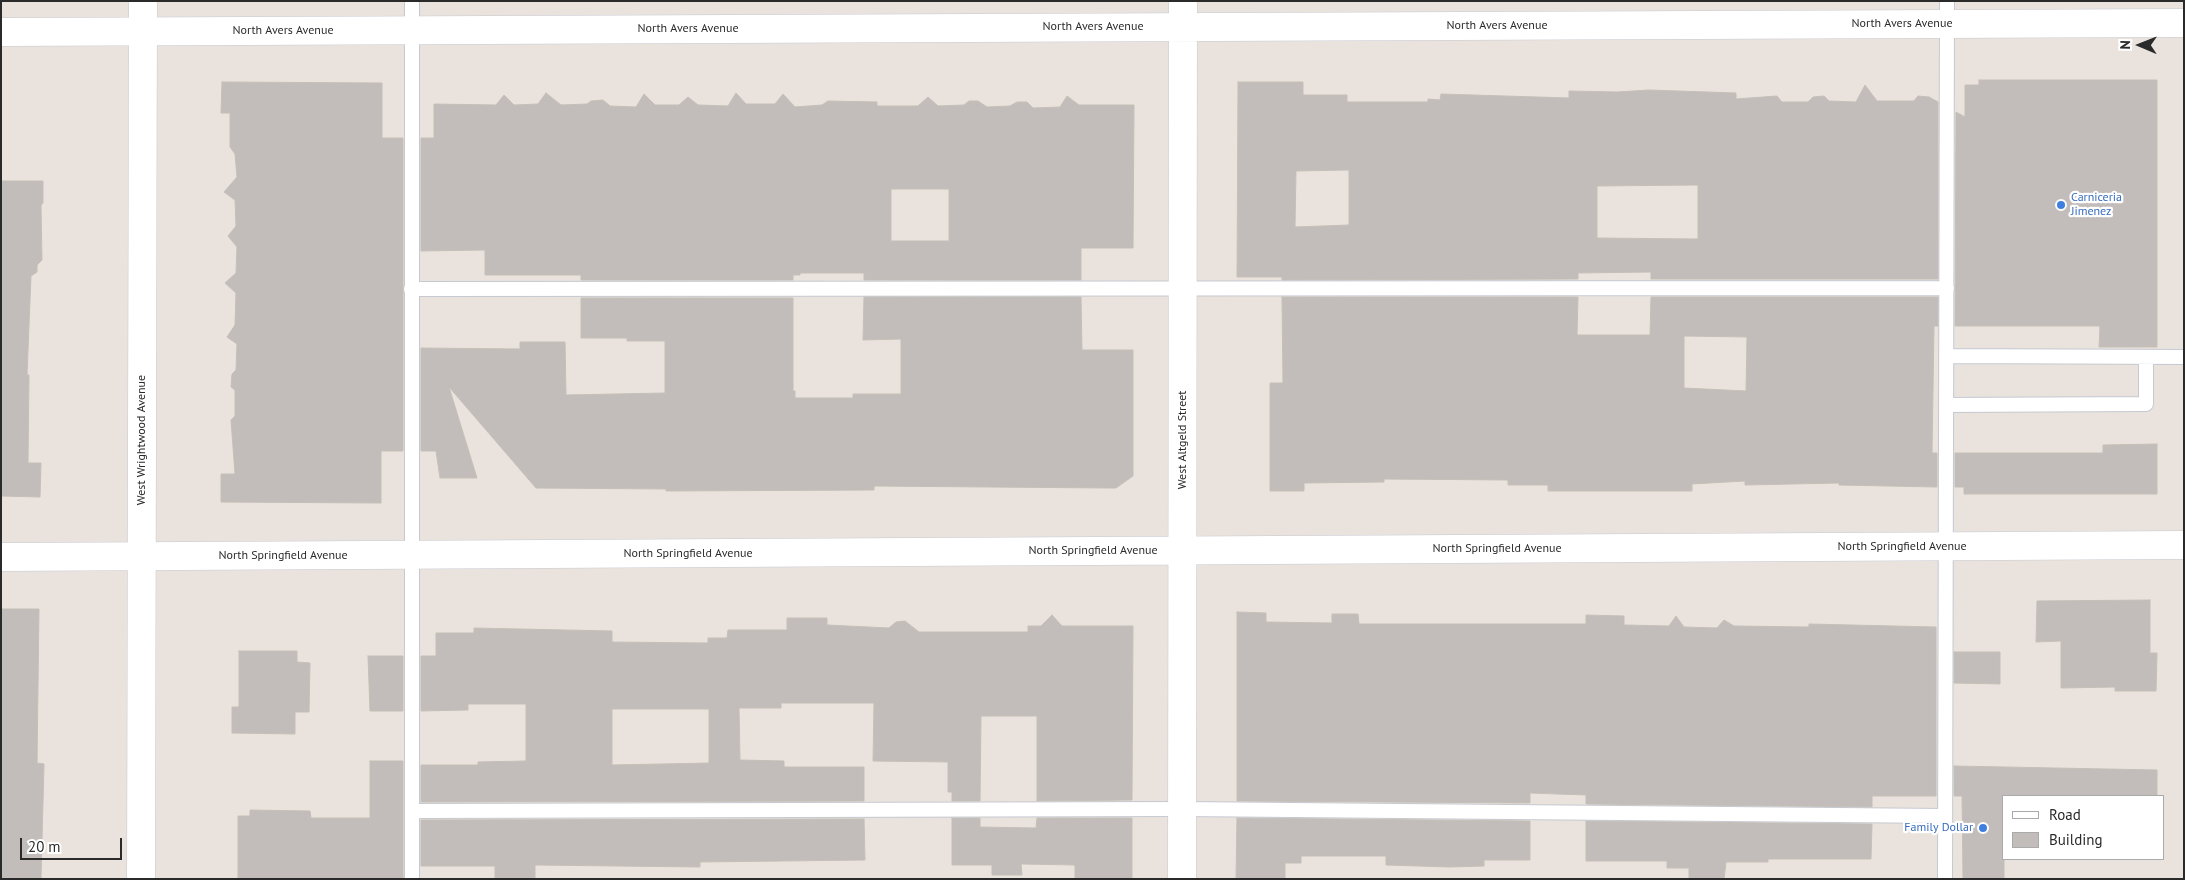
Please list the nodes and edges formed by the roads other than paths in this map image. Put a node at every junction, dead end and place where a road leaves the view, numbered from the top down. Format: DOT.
graph roads {
  1 [pos="143,1"];
  2 [pos="412,1"];
  3 [pos="1947,13"];
  4 [pos="1183,14"];
  5 [pos="2184,23"];
  6 [pos="411,30"];
  7 [pos="143,31"];
  8 [pos="1,32"];
  9 [pos="1183,287"];
  10 [pos="1947,288"];
  11 [pos="412,289"];
  12 [pos="1947,356"];
  13 [pos="2146,357"];
  14 [pos="2184,357"];
  15 [pos="1946,405"];
  16 [pos="2184,545"];
  17 [pos="1946,546"];
  18 [pos="1182,551"];
  19 [pos="412,555"];
  20 [pos="142,556"];
  21 [pos="1,557"];
  22 [pos="1182,809"];
  23 [pos="412,811"];
  24 [pos="1945,816"];
  25 [pos="140,879"];
  26 [pos="412,879"];
  27 [pos="1182,879"];
  28 [pos="1945,879"];
  1 -- 7 [label="street, West Wrightwood Avenue"];
  2 -- 6 [label="lane"];
  3 -- 4 [label="street, North Avers Avenue"];
  3 -- 5 [label="street, North Avers Avenue"];
  3 -- 10 [label="lane"];
  4 -- 6 [label="street, North Avers Avenue"];
  4 -- 9 [label="street, West Altgeld Street"];
  6 -- 7 [label="street, North Avers Avenue"];
  6 -- 11 [label="lane"];
  7 -- 8 [label="street, North Avers Avenue"];
  7 -- 20 [label="street, West Wrightwood Avenue"];
  9 -- 10 [label="lane"];
  9 -- 11 [label="lane"];
  9 -- 18 [label="street, West Altgeld Street"];
  10 -- 12 [label="lane"];
  11 -- 19 [label="lane"];
  12 -- 13 [label="lane"];
  12 -- 15 [label="lane"];
  13 -- 14 [label="lane"];
  13 -- 15 [label="lane"];
  15 -- 17 [label="lane"];
  16 -- 17 [label="street, North Springfield Avenue"];
  17 -- 18 [label="street, North Springfield Avenue"];
  17 -- 24 [label="lane"];
  18 -- 19 [label="street, North Springfield Avenue"];
  18 -- 22 [label="street, West Altgeld Street"];
  19 -- 20 [label="street, North Springfield Avenue"];
  19 -- 23 [label="lane"];
  20 -- 21 [label="street, North Springfield Avenue"];
  20 -- 25 [label="street, West Wrightwood Avenue"];
  22 -- 23 [label="lane"];
  22 -- 24 [label="lane"];
  22 -- 27 [label="street, West Altgeld Street"];
  23 -- 26 [label="lane"];
  24 -- 28 [label="lane"];
}
